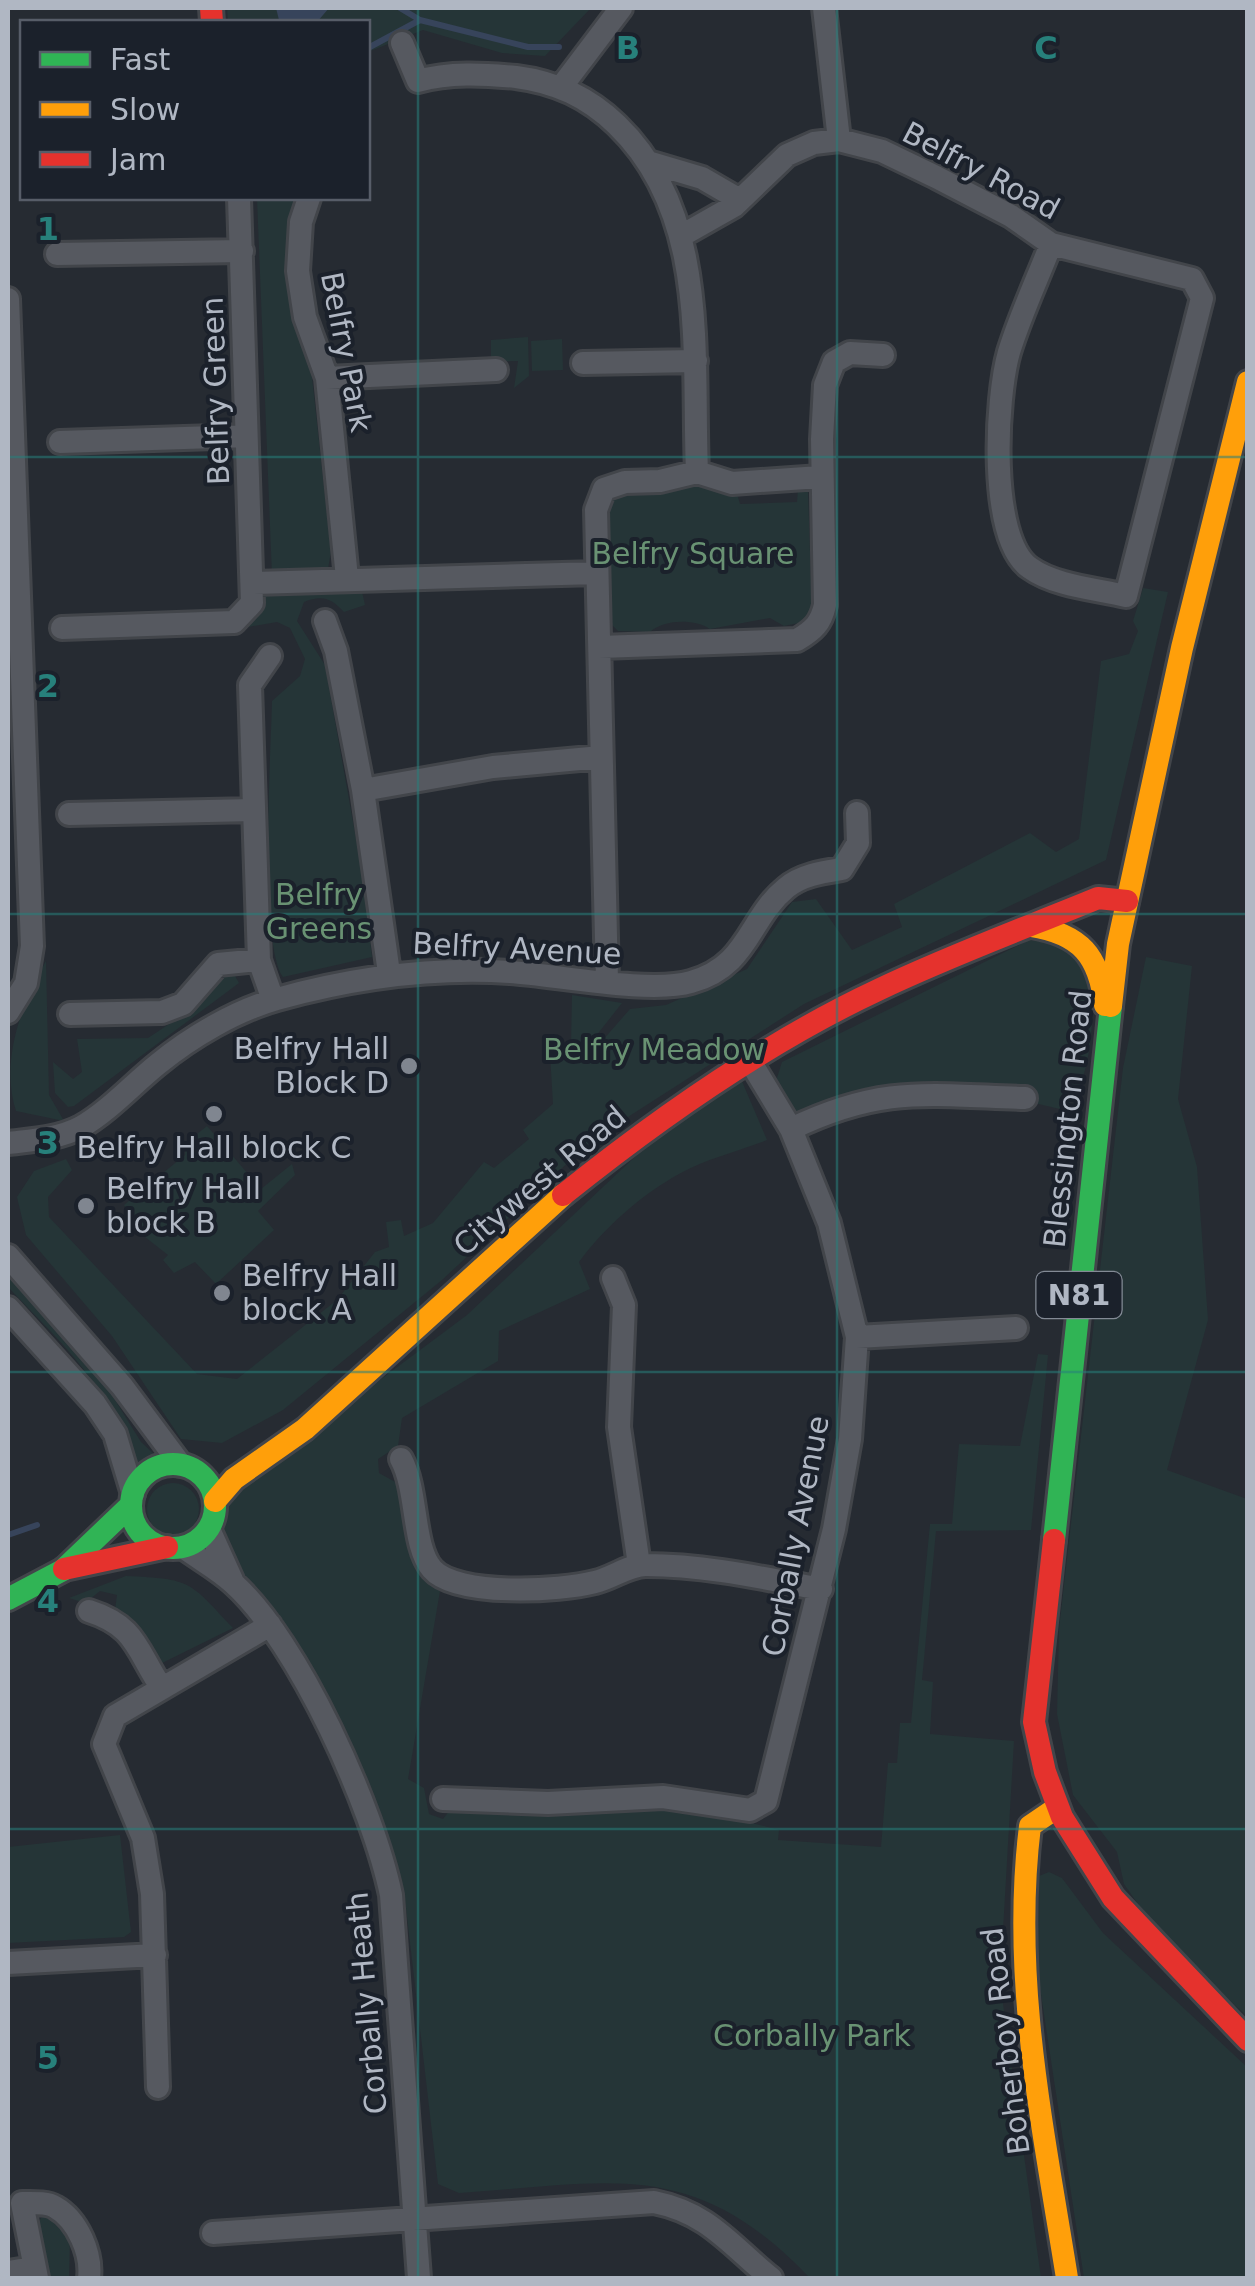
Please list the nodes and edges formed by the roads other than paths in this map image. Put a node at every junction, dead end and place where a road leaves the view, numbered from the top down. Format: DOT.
graph roads {
  1 [pos="621,8"];
  2 [pos="820,9"];
  3 [pos="402,44"];
  4 [pos="562,86"];
  5 [pos="839,140"];
  6 [pos="648,162"];
  7 [pos="239,200"];
  8 [pos="308,200"];
  9 [pos="740,200"];
  10 [pos="681,236"];
  11 [pos="1051,244"];
  12 [pos="242,250"];
  13 [pos="57,254"];
  14 [pos="8,299"];
  15 [pos="883,355"];
  16 [pos="696,360"];
  17 [pos="583,364"];
  18 [pos="496,370"];
  19 [pos="326,378"];
  20 [pos="1248,382"];
  21 [pos="246,436"];
  22 [pos="60,442"];
  23 [pos="697,472"];
  24 [pos="820,477"];
  25 [pos="597,573"];
  26 [pos="347,578"];
  27 [pos="253,583"];
  28 [pos="325,621"];
  29 [pos="62,628"];
  30 [pos="600,648"];
  31 [pos="270,656"];
  32 [pos="601,756"];
  33 [pos="363,790"];
  34 [pos="254,810"];
  35 [pos="69,814"];
  36 [pos="858,814"];
  37 [pos="1127,901"];
  38 [pos="1031,926"];
  39 [pos="259,960"];
  40 [pos="389,973"];
  41 [pos="607,980"];
  42 [pos="273,1000"];
  43 [pos="8,1012"];
  44 [pos="70,1014"];
  45 [pos="1108,1030"];
  46 [pos="750,1061"];
  47 [pos="1025,1098"];
  48 [pos="790,1129"];
  49 [pos="8,1143"];
  50 [pos="8,1256"];
  51 [pos="613,1278"];
  52 [pos="8,1308"];
  53 [pos="1016,1328"];
  54 [pos="856,1337"];
  55 [pos="279,1446"];
  56 [pos="401,1460"];
  57 [pos="186,1466"];
  58 [pos="132,1500"];
  59 [pos="215,1501"];
  60 [pos="209,1529"];
  61 [pos="175,1547"];
  62 [pos="639,1565"];
  63 [pos="62,1570"];
  64 [pos="233,1583"];
  65 [pos="821,1589"];
  66 [pos="8,1599"];
  67 [pos="89,1611"];
  68 [pos="270,1625"];
  69 [pos="161,1687"];
  70 [pos="443,1798"];
  71 [pos="1055,1809"];
  72 [pos="155,1955"];
  73 [pos="8,1963"];
  74 [pos="1248,2040"];
  75 [pos="158,2086"];
  76 [pos="413,2217"];
  77 [pos="213,2233"];
  78 [pos="8,2272"];
  79 [pos="35,2273"];
  80 [pos="759,2275"];
  81 [pos="88,2278"];
  82 [pos="419,2278"];
  83 [pos="1067,2278"];
  1 -- 4 [label="street"];
  2 -- 5 [label="street"];
  3 -- 4 [label="street"];
  4 -- 6 [label="street"];
  5 -- 9 [label="street"];
  5 -- 11 [label="street, Belfry Road"];
  6 -- 9 [label="street"];
  6 -- 10 [label="street"];
  7 -- 12 [label="street, Belfry Green"];
  8 -- 19 [label="street, Belfry Park"];
  9 -- 10 [label="street"];
  10 -- 16 [label="street"];
  11 -- 11 [label="street, Belfry Road"];
  12 -- 13 [label="street"];
  12 -- 21 [label="street, Belfry Green"];
  14 -- 43 [label="street"];
  15 -- 24 [label="street"];
  16 -- 17 [label="street"];
  16 -- 23 [label="street"];
  18 -- 19 [label="street"];
  19 -- 26 [label="street, Belfry Park"];
  20 -- 37 [label="street, Blessington Road / N81"];
  21 -- 22 [label="street"];
  21 -- 27 [label="street, Belfry Green"];
  23 -- 24 [label="street"];
  23 -- 25 [label="street"];
  24 -- 30 [label="street"];
  25 -- 26 [label="street"];
  25 -- 30 [label="street"];
  26 -- 27 [label="street"];
  27 -- 29 [label="street"];
  28 -- 33 [label="street"];
  30 -- 32 [label="street"];
  31 -- 34 [label="street"];
  32 -- 33 [label="street"];
  32 -- 41 [label="street"];
  33 -- 40 [label="street"];
  34 -- 35 [label="street"];
  34 -- 39 [label="street"];
  36 -- 41 [label="street, Belfry Avenue"];
  37 -- 38 [label="street, Citywest Road"];
  37 -- 45 [label="street, Blessington Road / N81"];
  38 -- 45 [label="street"];
  38 -- 46 [label="street, Citywest Road"];
  39 -- 42 [label="street"];
  39 -- 44 [label="street"];
  40 -- 41 [label="street, Belfry Avenue"];
  40 -- 42 [label="street, Belfry Avenue"];
  42 -- 49 [label="street, Belfry Avenue"];
  45 -- 71 [label="street, Blessington Road / N81"];
  46 -- 48 [label="street, Corbally Avenue"];
  46 -- 55 [label="street, Citywest Road"];
  47 -- 48 [label="street"];
  48 -- 54 [label="street, Corbally Avenue"];
  50 -- 57 [label="street"];
  51 -- 62 [label="street"];
  52 -- 58 [label="street"];
  53 -- 54 [label="street"];
  54 -- 65 [label="street, Corbally Avenue"];
  55 -- 57 [label="street, Citywest Road"];
  55 -- 59 [label="street, Citywest Road"];
  56 -- 62 [label="street"];
  57 -- 58 [label="street"];
  57 -- 59 [label="street"];
  58 -- 61 [label="street"];
  58 -- 63 [label="street"];
  59 -- 60 [label="street"];
  60 -- 61 [label="street"];
  60 -- 64 [label="street"];
  61 -- 63 [label="street"];
  61 -- 64 [label="street"];
  62 -- 65 [label="street"];
  63 -- 66 [label="street"];
  64 -- 68 [label="street, Corbally Heath"];
  65 -- 70 [label="street, Corbally Avenue"];
  67 -- 69 [label="street"];
  68 -- 69 [label="street"];
  68 -- 76 [label="street, Corbally Heath"];
  69 -- 72 [label="street"];
  71 -- 74 [label="street, Blessington Road / N81"];
  71 -- 83 [label="street, Boherboy Road"];
  72 -- 73 [label="street"];
  72 -- 75 [label="street"];
  76 -- 77 [label="street"];
  76 -- 80 [label="street"];
  76 -- 82 [label="street, Corbally Heath"];
  78 -- 79 [label="street"];
  79 -- 81 [label="street"];
}
